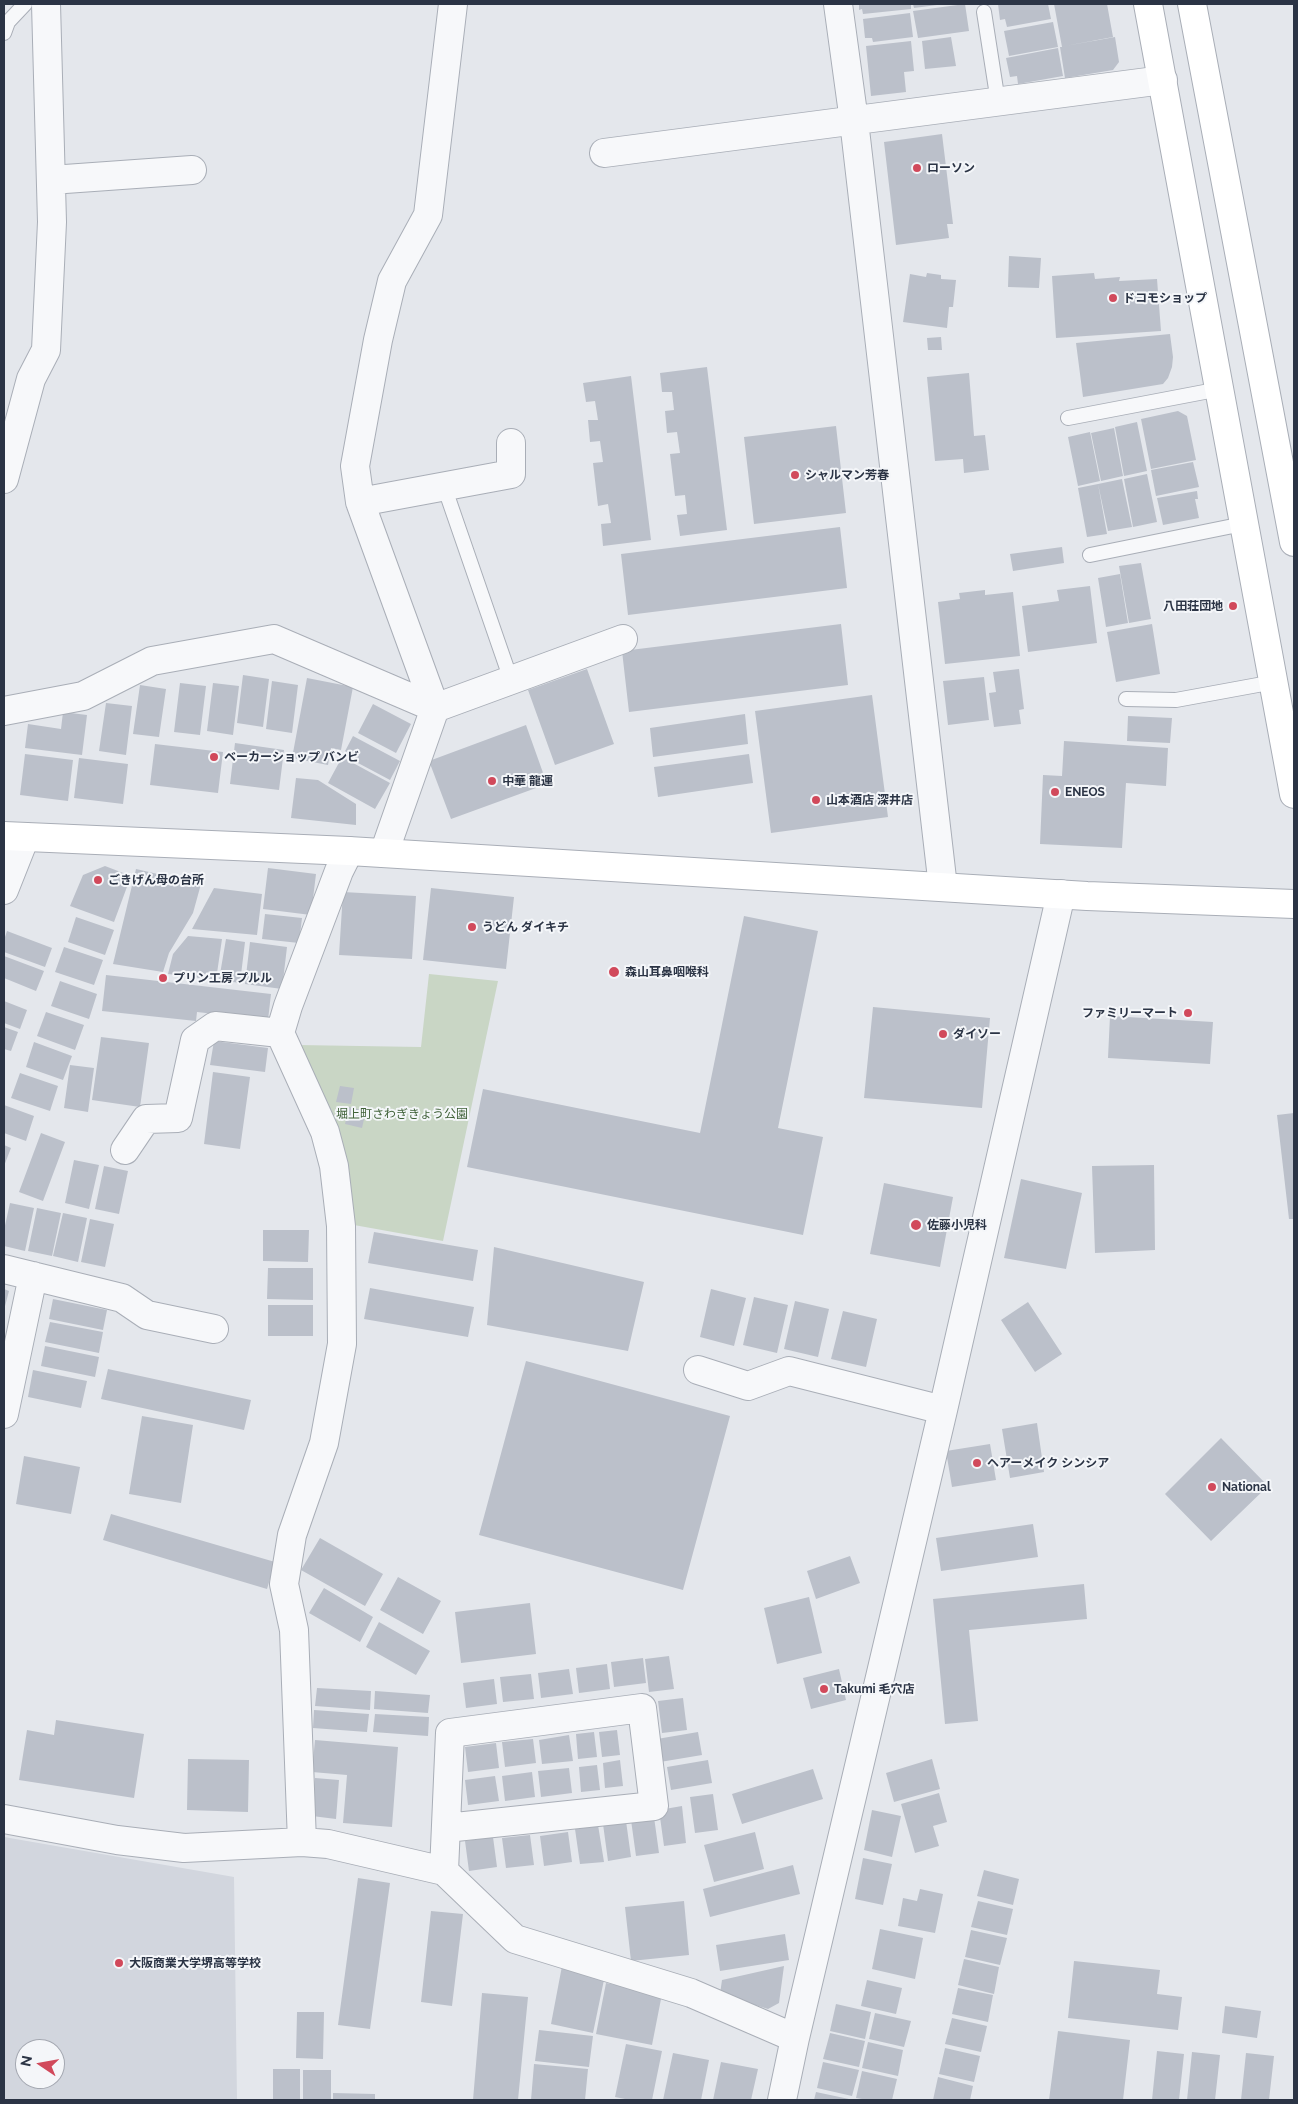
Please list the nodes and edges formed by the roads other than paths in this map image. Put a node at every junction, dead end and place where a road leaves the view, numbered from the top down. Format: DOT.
graph roads {
  1 [pos="25,4"];
  2 [pos="46,4"];
  3 [pos="453,4"];
  4 [pos="838,4"];
  5 [pos="1148,4"];
  6 [pos="1192,4"];
  7 [pos="984,12"];
  8 [pos="4,32"];
  9 [pos="1163,80"];
  10 [pos="998,102"];
  11 [pos="854,120"];
  12 [pos="604,154"];
  13 [pos="192,170"];
  14 [pos="51,180"];
  15 [pos="1220,389"];
  16 [pos="1068,418"];
  17 [pos="511,442"];
  18 [pos="4,479"];
  19 [pos="444,486"];
  20 [pos="360,502"];
  21 [pos="1243,524"];
  22 [pos="1294,542"];
  23 [pos="1090,555"];
  24 [pos="624,639"];
  25 [pos="511,680"];
  26 [pos="1274,682"];
  27 [pos="1126,699"];
  28 [pos="435,708"];
  29 [pos="4,711"];
  30 [pos="1294,794"];
  31 [pos="15,836"];
  32 [pos="348,851"];
  33 [pos="384,853"];
  34 [pos="943,887"];
  35 [pos="4,890"];
  36 [pos="1061,894"];
  37 [pos="1294,904"];
  38 [pos="280,1033"];
  39 [pos="125,1150"];
  40 [pos="4,1268"];
  41 [pos="33,1276"];
  42 [pos="214,1329"];
  43 [pos="698,1370"];
  44 [pos="943,1410"];
  45 [pos="4,1414"];
  46 [pos="4,1819"];
  47 [pos="446,1828"];
  48 [pos="302,1842"];
  49 [pos="444,1871"];
  50 [pos="795,2038"];
  51 [pos="782,2100"];
  1 -- 8 [label="lane"];
  2 -- 14 [label="street"];
  3 -- 20 [label="street"];
  4 -- 11 [label="street"];
  5 -- 9 [label="street"];
  6 -- 22 [label="street"];
  7 -- 10 [label="lane"];
  9 -- 10 [label="street"];
  9 -- 15 [label="street"];
  10 -- 11 [label="street"];
  11 -- 12 [label="street"];
  11 -- 34 [label="street"];
  13 -- 14 [label="street"];
  14 -- 18 [label="street"];
  15 -- 16 [label="lane"];
  15 -- 21 [label="street"];
  17 -- 19 [label="street"];
  19 -- 20 [label="street"];
  19 -- 25 [label="lane"];
  20 -- 28 [label="street"];
  21 -- 23 [label="lane"];
  21 -- 26 [label="street"];
  24 -- 25 [label="street"];
  25 -- 28 [label="street"];
  26 -- 27 [label="lane"];
  26 -- 30 [label="street"];
  28 -- 29 [label="street"];
  28 -- 33 [label="street"];
  31 -- 32 [label="street"];
  31 -- 35 [label="street"];
  32 -- 33 [label="street"];
  32 -- 38 [label="street"];
  33 -- 34 [label="street"];
  34 -- 36 [label="street"];
  36 -- 37 [label="street"];
  36 -- 44 [label="street"];
  38 -- 39 [label="street"];
  38 -- 48 [label="street"];
  40 -- 41 [label="street"];
  41 -- 42 [label="street"];
  41 -- 45 [label="street"];
  43 -- 44 [label="street"];
  44 -- 50 [label="street"];
  46 -- 48 [label="street"];
  47 -- 47 [label="street"];
  47 -- 49 [label="street"];
  48 -- 49 [label="street"];
  49 -- 50 [label="street"];
  50 -- 51 [label="street"];
}
